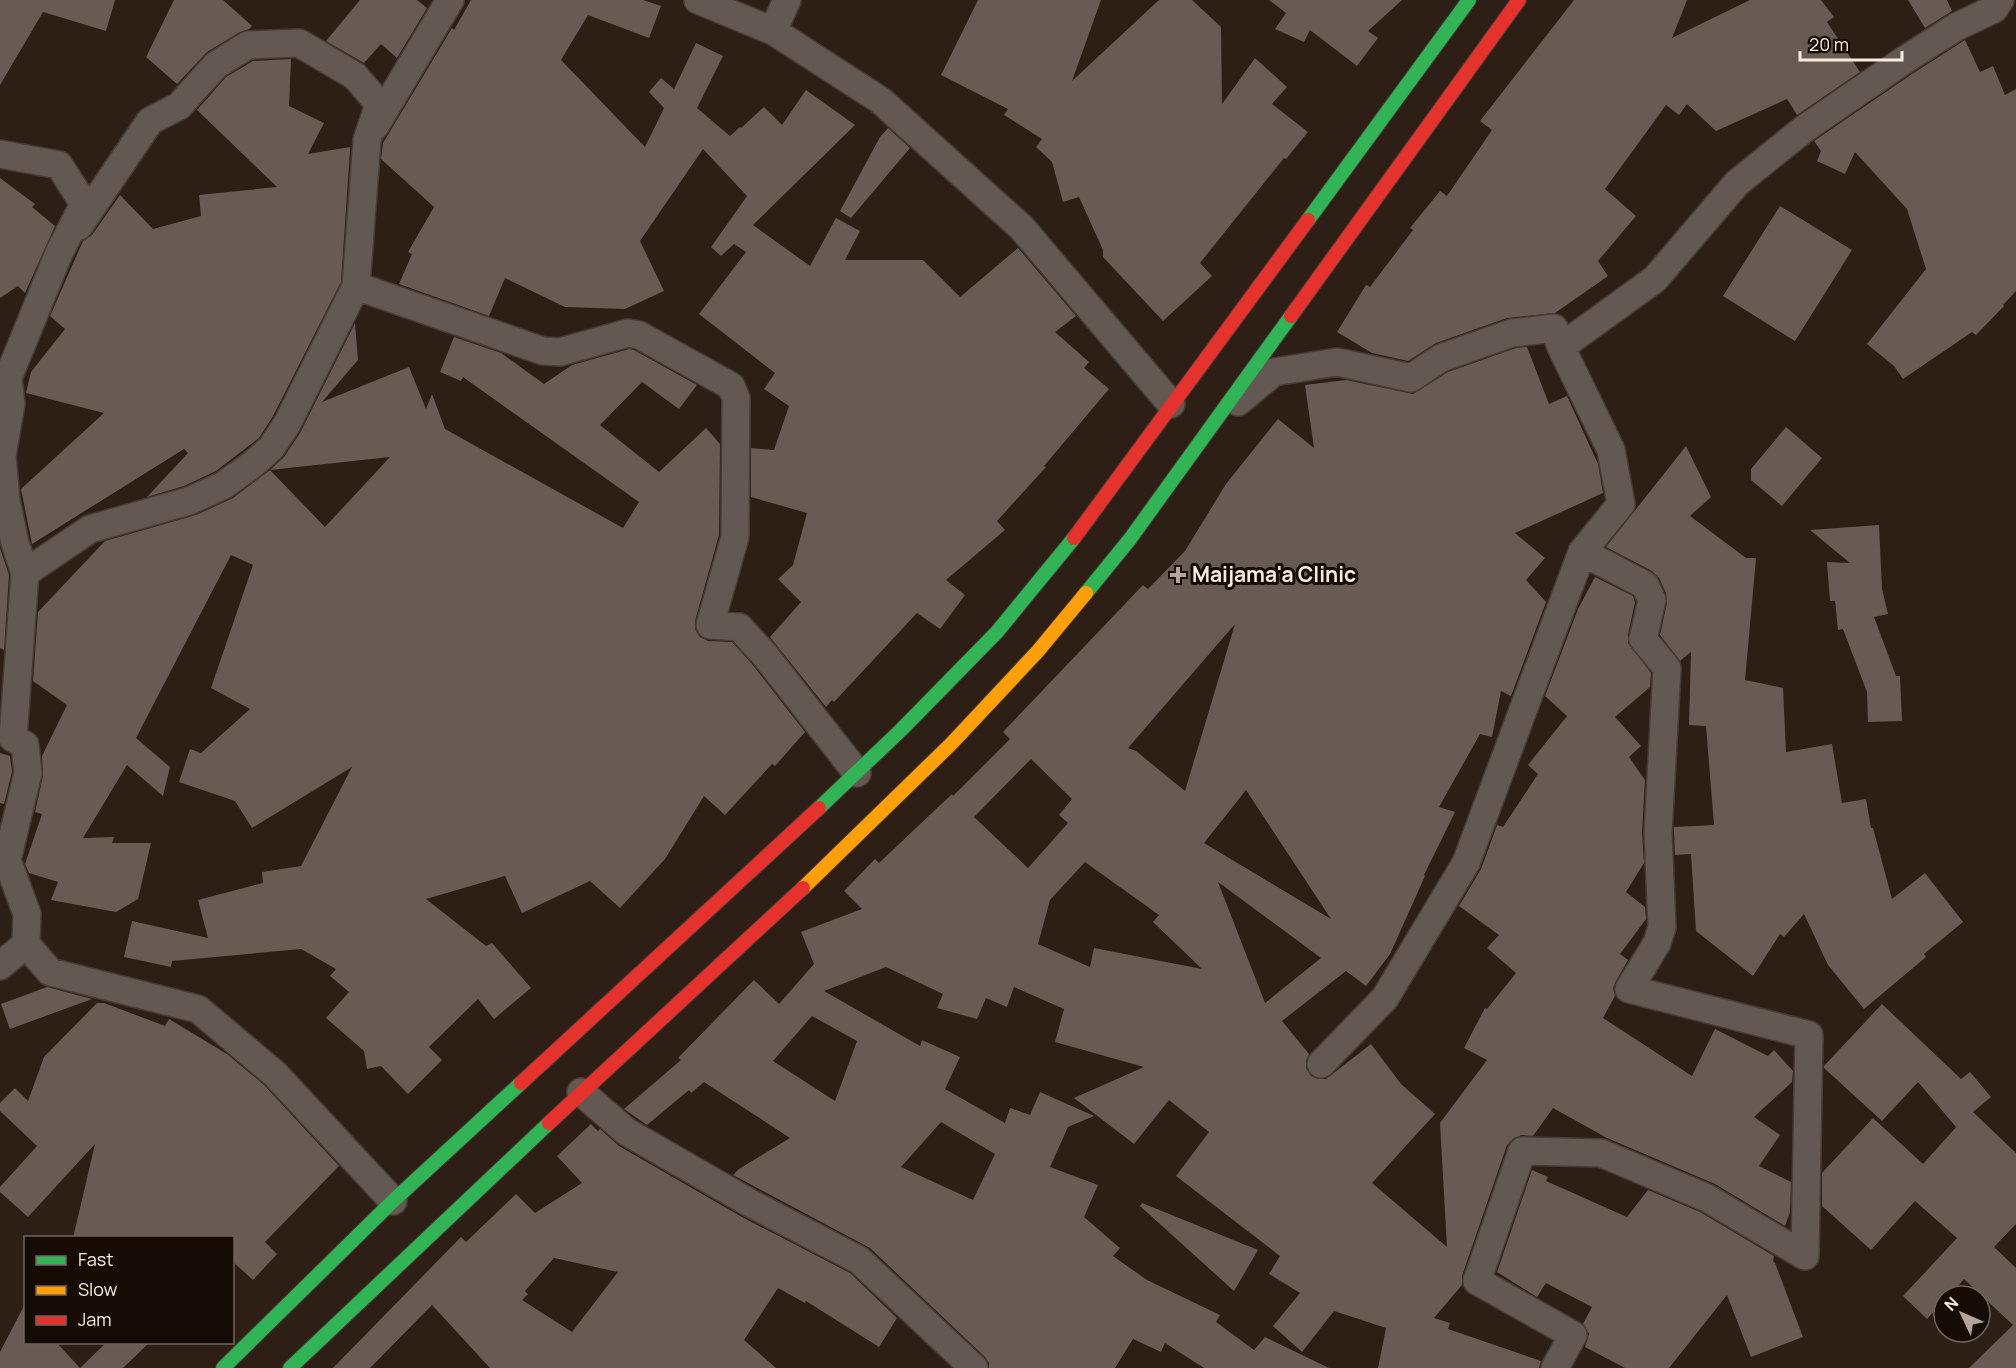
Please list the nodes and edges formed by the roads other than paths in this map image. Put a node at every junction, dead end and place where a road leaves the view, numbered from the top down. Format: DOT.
graph roads {
  1 [pos="450,0"];
  2 [pos="698,0"];
  3 [pos="788,0"];
  4 [pos="1469,0"];
  5 [pos="1519,0"];
  6 [pos="2000,0"];
  7 [pos="773,32"];
  8 [pos="367,140"];
  9 [pos="0,154"];
  10 [pos="59,253"];
  11 [pos="356,286"];
  12 [pos="1560,347"];
  13 [pos="1171,404"];
  14 [pos="1213,423"];
  15 [pos="1582,552"];
  16 [pos="25,573"];
  17 [pos="7,736"];
  18 [pos="857,773"];
  19 [pos="26,944"];
  20 [pos="0,966"];
  21 [pos="1321,1064"];
  22 [pos="581,1092"];
  23 [pos="393,1201"];
  24 [pos="223,1368"];
  25 [pos="290,1368"];
  26 [pos="974,1368"];
  27 [pos="1555,1368"];
  1 -- 8 [label="street"];
  2 -- 7 [label="street"];
  3 -- 7 [label="street"];
  4 -- 13 [label="highway"];
  5 -- 14 [label="highway"];
  6 -- 12 [label="street"];
  7 -- 13 [label="street"];
  8 -- 10 [label="street"];
  8 -- 11 [label="street"];
  9 -- 10 [label="street"];
  10 -- 16 [label="street"];
  11 -- 16 [label="street"];
  11 -- 18 [label="street"];
  12 -- 14 [label="street"];
  12 -- 15 [label="street"];
  13 -- 18 [label="highway"];
  14 -- 22 [label="highway"];
  15 -- 21 [label="street"];
  15 -- 27 [label="street"];
  16 -- 17 [label="street"];
  17 -- 19 [label="street"];
  18 -- 23 [label="highway"];
  19 -- 20 [label="street"];
  19 -- 23 [label="street"];
  22 -- 25 [label="highway"];
  22 -- 26 [label="street"];
  23 -- 24 [label="highway"];
}
